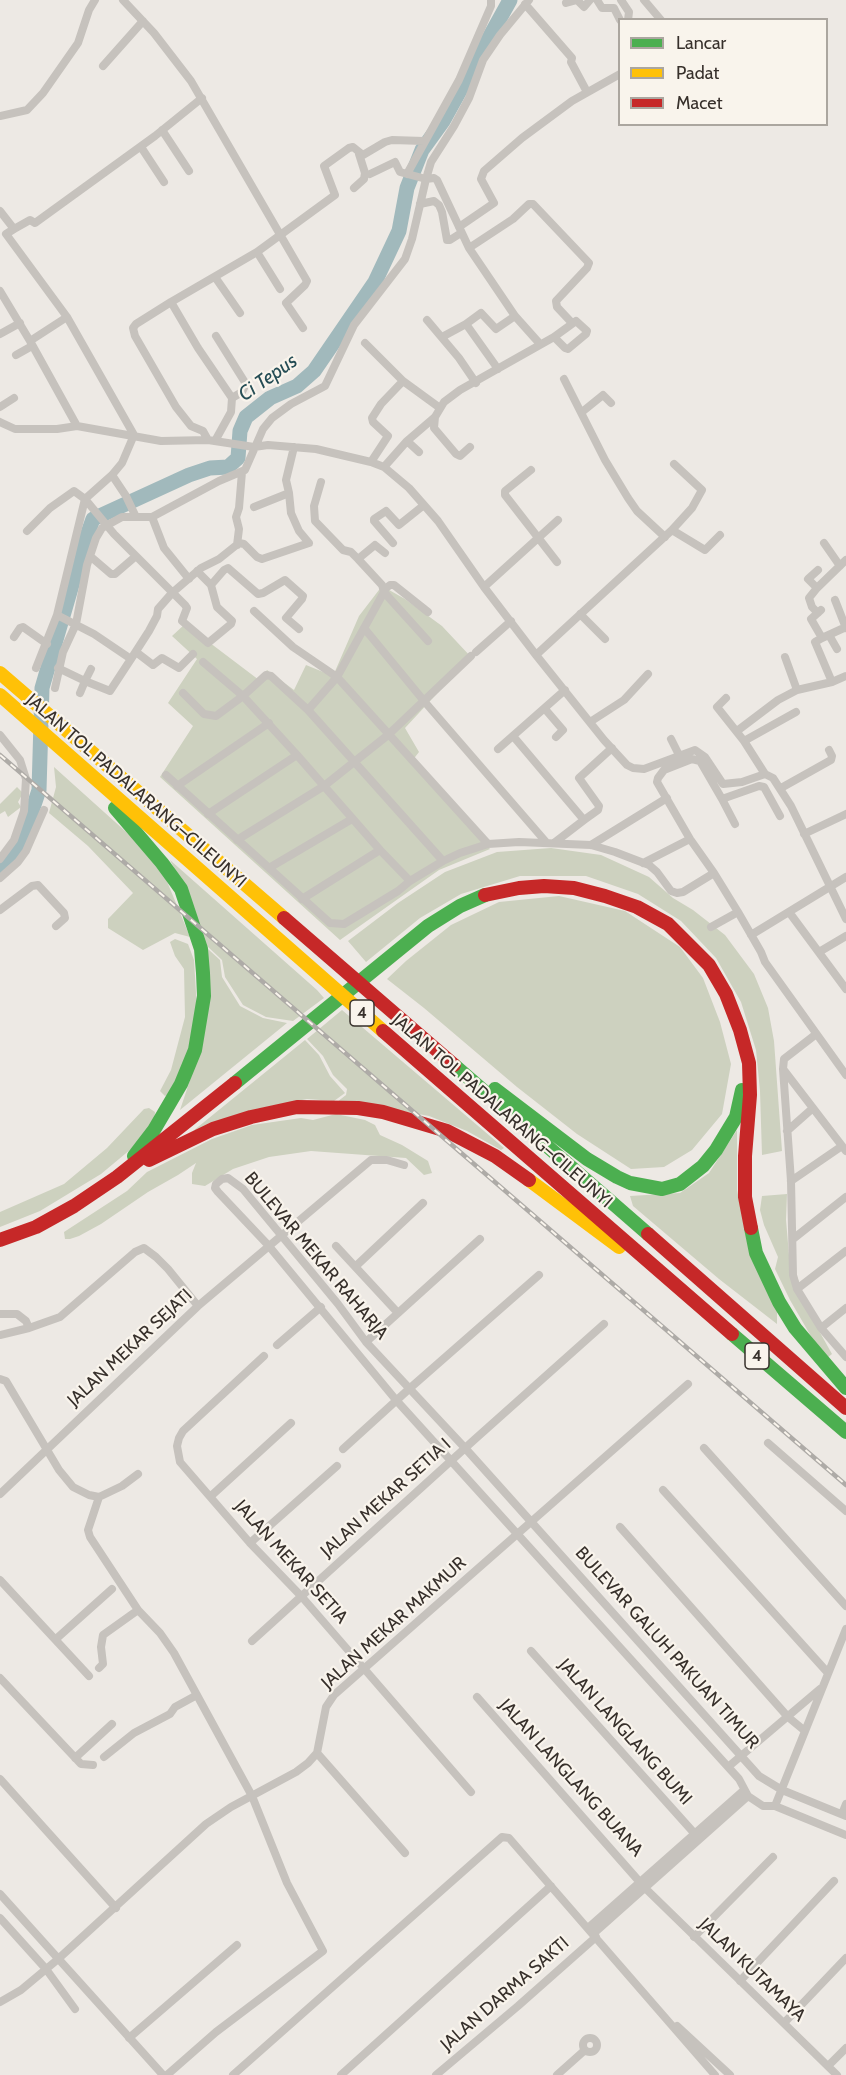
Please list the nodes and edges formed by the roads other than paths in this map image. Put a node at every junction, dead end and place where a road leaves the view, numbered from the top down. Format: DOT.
graph roads {
  1 [pos="95,0"];
  2 [pos="123,0"];
  3 [pos="590,0"];
  4 [pos="597,0"];
  5 [pos="621,0"];
  6 [pos="645,0"];
  7 [pos="492,1"];
  8 [pos="527,2"];
  9 [pos="566,3"];
  10 [pos="619,18"];
  11 [pos="628,18"];
  12 [pos="660,18"];
  13 [pos="143,21"];
  14 [pos="103,66"];
  15 [pos="618,75"];
  16 [pos="587,92"];
  17 [pos="202,98"];
  18 [pos="0,116"];
  19 [pos="162,130"];
  20 [pos="424,141"];
  21 [pos="141,147"];
  22 [pos="360,154"];
  23 [pos="189,171"];
  24 [pos="370,174"];
  25 [pos="408,174"];
  26 [pos="424,179"];
  27 [pos="164,182"];
  28 [pos="354,188"];
  29 [pos="420,204"];
  30 [pos="0,211"];
  31 [pos="460,230"];
  32 [pos="6,233"];
  33 [pos="281,236"];
  34 [pos="469,249"];
  35 [pos="257,252"];
  36 [pos="215,277"];
  37 [pos="280,289"];
  38 [pos="0,291"];
  39 [pos="171,302"];
  40 [pos="240,313"];
  41 [pos="516,316"];
  42 [pos="67,317"];
  43 [pos="428,320"];
  44 [pos="20,323"];
  45 [pos="466,324"];
  46 [pos="578,325"];
  47 [pos="303,328"];
  48 [pos="0,334"];
  49 [pos="216,336"];
  50 [pos="442,337"];
  51 [pos="558,341"];
  52 [pos="31,343"];
  53 [pos="365,343"];
  54 [pos="540,344"];
  55 [pos="16,355"];
  56 [pos="498,369"];
  57 [pos="564,379"];
  58 [pos="403,381"];
  59 [pos="476,383"];
  60 [pos="14,398"];
  61 [pos="232,398"];
  62 [pos="611,403"];
  63 [pos="0,407"];
  64 [pos="440,408"];
  65 [pos="582,412"];
  66 [pos="435,417"];
  67 [pos="0,424"];
  68 [pos="77,426"];
  69 [pos="134,435"];
  70 [pos="212,441"];
  71 [pos="407,441"];
  72 [pos="253,447"];
  73 [pos="294,447"];
  74 [pos="470,447"];
  75 [pos="419,452"];
  76 [pos="371,462"];
  77 [pos="674,464"];
  78 [pos="384,467"];
  79 [pos="531,470"];
  80 [pos="242,472"];
  81 [pos="112,475"];
  82 [pos="321,482"];
  83 [pos="289,493"];
  84 [pos="85,499"];
  85 [pos="424,505"];
  86 [pos="254,507"];
  87 [pos="135,514"];
  88 [pos="152,516"];
  89 [pos="558,520"];
  90 [pos="106,524"];
  91 [pos="672,530"];
  92 [pos="27,531"];
  93 [pos="720,535"];
  94 [pos="665,537"];
  95 [pos="537,538"];
  96 [pos="393,543"];
  97 [pos="824,543"];
  98 [pos="237,545"];
  99 [pos="385,553"];
  100 [pos="90,556"];
  101 [pos="136,556"];
  102 [pos="358,559"];
  103 [pos="557,562"];
  104 [pos="843,563"];
  105 [pos="818,570"];
  106 [pos="197,571"];
  107 [pos="189,579"];
  108 [pos="211,585"];
  109 [pos="484,586"];
  110 [pos="817,588"];
  111 [pos="385,591"];
  112 [pos="171,593"];
  113 [pos="835,600"];
  114 [pos="254,611"];
  115 [pos="428,612"];
  116 [pos="580,614"];
  117 [pos="59,617"];
  118 [pos="511,621"];
  119 [pos="75,624"];
  120 [pos="846,627"];
  121 [pos="364,628"];
  122 [pos="299,629"];
  123 [pos="826,637"];
  124 [pos="14,638"];
  125 [pos="605,639"];
  126 [pos="428,641"];
  127 [pos="46,644"];
  128 [pos="837,649"];
  129 [pos="193,654"];
  130 [pos="133,655"];
  131 [pos="536,655"];
  132 [pos="784,657"];
  133 [pos="203,662"];
  134 [pos="36,668"];
  135 [pos="58,669"];
  136 [pos="91,669"];
  137 [pos="0,673"];
  138 [pos="648,674"];
  139 [pos="846,676"];
  140 [pos="337,677"];
  141 [pos="86,681"];
  142 [pos="832,682"];
  143 [pos="55,688"];
  144 [pos="565,690"];
  145 [pos="797,690"];
  146 [pos="80,693"];
  147 [pos="183,693"];
  148 [pos="0,695"];
  149 [pos="243,696"];
  150 [pos="726,698"];
  151 [pos="424,701"];
  152 [pos="545,709"];
  153 [pos="8,710"];
  154 [pos="308,710"];
  155 [pos="796,712"];
  156 [pos="591,722"];
  157 [pos="269,723"];
  158 [pos="737,731"];
  159 [pos="0,735"];
  160 [pos="388,735"];
  161 [pos="513,736"];
  162 [pos="556,737"];
  163 [pos="671,739"];
  164 [pos="744,741"];
  165 [pos="612,748"];
  166 [pos="498,749"];
  167 [pos="55,750"];
  168 [pos="829,750"];
  169 [pos="297,755"];
  170 [pos="679,755"];
  171 [pos="356,762"];
  172 [pos="765,774"];
  173 [pos="166,775"];
  174 [pos="177,786"];
  175 [pos="324,786"];
  176 [pos="781,788"];
  177 [pos="667,798"];
  178 [pos="722,799"];
  179 [pos="44,810"];
  180 [pos="208,814"];
  181 [pos="846,814"];
  182 [pos="780,816"];
  183 [pos="352,819"];
  184 [pos="584,820"];
  185 [pos="735,824"];
  186 [pos="804,834"];
  187 [pos="690,839"];
  188 [pos="237,840"];
  189 [pos="550,842"];
  190 [pos="488,844"];
  191 [pos="591,845"];
  192 [pos="380,849"];
  193 [pos="0,859"];
  194 [pos="443,861"];
  195 [pos="643,863"];
  196 [pos="269,868"];
  197 [pos="714,873"];
  198 [pos="846,877"];
  199 [pos="0,878"];
  200 [pos="410,881"];
  201 [pos="830,888"];
  202 [pos="302,899"];
  203 [pos="0,910"];
  204 [pos="738,912"];
  205 [pos="789,912"];
  206 [pos="846,919"];
  207 [pos="56,926"];
  208 [pos="711,927"];
  209 [pos="751,935"];
  210 [pos="846,936"];
  211 [pos="819,952"];
  212 [pos="846,988"];
  213 [pos="815,1035"];
  214 [pos="743,1042"];
  215 [pos="438,1051"];
  216 [pos="783,1069"];
  217 [pos="846,1075"];
  218 [pos="813,1108"];
  219 [pos="787,1131"];
  220 [pos="844,1148"];
  221 [pos="404,1165"];
  222 [pos="117,1177"];
  223 [pos="791,1181"];
  224 [pos="846,1197"];
  225 [pos="423,1203"];
  226 [pos="283,1233"];
  227 [pos="480,1239"];
  228 [pos="793,1239"];
  229 [pos="0,1240"];
  230 [pos="268,1245"];
  231 [pos="336,1246"];
  232 [pos="846,1251"];
  233 [pos="356,1266"];
  234 [pos="539,1275"];
  235 [pos="669,1280"];
  236 [pos="797,1289"];
  237 [pos="198,1306"];
  238 [pos="321,1307"];
  239 [pos="846,1308"];
  240 [pos="398,1312"];
  241 [pos="0,1314"];
  242 [pos="604,1324"];
  243 [pos="29,1328"];
  244 [pos="821,1328"];
  245 [pos="0,1335"];
  246 [pos="366,1342"];
  247 [pos="277,1345"];
  248 [pos="264,1356"];
  249 [pos="846,1357"];
  250 [pos="0,1379"];
  251 [pos="688,1384"];
  252 [pos="846,1388"];
  253 [pos="409,1389"];
  254 [pos="396,1400"];
  255 [pos="846,1408"];
  256 [pos="291,1422"];
  257 [pos="846,1432"];
  258 [pos="768,1443"];
  259 [pos="465,1448"];
  260 [pos="704,1448"];
  261 [pos="48,1449"];
  262 [pos="343,1449"];
  263 [pos="450,1462"];
  264 [pos="337,1466"];
  265 [pos="138,1474"];
  266 [pos="2,1488"];
  267 [pos="663,1490"];
  268 [pos="211,1496"];
  269 [pos="99,1497"];
  270 [pos="846,1512"];
  271 [pos="532,1522"];
  272 [pos="620,1527"];
  273 [pos="519,1534"];
  274 [pos="250,1543"];
  275 [pos="0,1580"];
  276 [pos="112,1589"];
  277 [pos="302,1597"];
  278 [pos="602,1600"];
  279 [pos="846,1606"];
  280 [pos="138,1610"];
  281 [pos="589,1611"];
  282 [pos="846,1629"];
  283 [pos="56,1639"];
  284 [pos="252,1641"];
  285 [pos="531,1651"];
  286 [pos="99,1668"];
  287 [pos="364,1670"];
  288 [pos="828,1673"];
  289 [pos="89,1676"];
  290 [pos="0,1678"];
  291 [pos="823,1686"];
  292 [pos="197,1695"];
  293 [pos="477,1697"];
  294 [pos="788,1717"];
  295 [pos="112,1724"];
  296 [pos="805,1731"];
  297 [pos="317,1753"];
  298 [pos="740,1756"];
  299 [pos="104,1757"];
  300 [pos="75,1758"];
  301 [pos="93,1765"];
  302 [pos="728,1767"];
  303 [pos="0,1779"];
  304 [pos="782,1790"];
  305 [pos="471,1792"];
  306 [pos="745,1794"];
  307 [pos="252,1796"];
  308 [pos="846,1804"];
  309 [pos="776,1806"];
  310 [pos="844,1815"];
  311 [pos="695,1834"];
  312 [pos="846,1835"];
  313 [pos="405,1853"];
  314 [pos="773,1857"];
  315 [pos="834,1881"];
  316 [pos="643,1885"];
  317 [pos="550,1886"];
  318 [pos="0,1894"];
  319 [pos="116,1908"];
  320 [pos="0,1918"];
  321 [pos="592,1933"];
  322 [pos="694,1937"];
  323 [pos="237,1945"];
  324 [pos="846,1958"];
  325 [pos="57,1960"];
  326 [pos="46,1969"];
  327 [pos="740,1981"];
  328 [pos="0,2002"];
  329 [pos="75,2009"];
  330 [pos="669,2020"];
  331 [pos="784,2023"];
  332 [pos="129,2038"];
  333 [pos="846,2048"];
  334 [pos="585,2050"];
  335 [pos="828,2066"];
  336 [pos="165,2075"];
  337 [pos="233,2075"];
  338 [pos="341,2075"];
  339 [pos="436,2075"];
  340 [pos="557,2075"];
  341 [pos="716,2075"];
  342 [pos="730,2075"];
  343 [pos="837,2075"];
  1 -- 18 [label="street"];
  2 -- 13 [label="street"];
  3 -- 9 [label="street"];
  4 -- 10 [label="street"];
  5 -- 11 [label="street"];
  6 -- 12 [label="street"];
  7 -- 20 [label="street"];
  8 -- 16 [label="street"];
  8 -- 26 [label="street"];
  13 -- 14 [label="street"];
  13 -- 17 [label="street"];
  15 -- 16 [label="street"];
  16 -- 31 [label="street"];
  17 -- 19 [label="street"];
  17 -- 33 [label="street"];
  19 -- 21 [label="street"];
  19 -- 23 [label="street"];
  20 -- 22 [label="street"];
  20 -- 25 [label="street"];
  21 -- 27 [label="street"];
  21 -- 32 [label="street"];
  22 -- 28 [label="street"];
  22 -- 33 [label="street"];
  24 -- 25 [label="street"];
  25 -- 26 [label="street"];
  26 -- 29 [label="street"];
  26 -- 31 [label="street"];
  29 -- 31 [label="street"];
  29 -- 72 [label="street"];
  30 -- 32 [label="street"];
  31 -- 34 [label="street"];
  32 -- 42 [label="street"];
  33 -- 35 [label="street"];
  33 -- 47 [label="street"];
  34 -- 41 [label="street"];
  34 -- 46 [label="street"];
  35 -- 36 [label="street"];
  35 -- 37 [label="street"];
  36 -- 39 [label="street"];
  36 -- 40 [label="street"];
  38 -- 44 [label="street"];
  39 -- 61 [label="street"];
  39 -- 70 [label="street"];
  41 -- 45 [label="street"];
  41 -- 54 [label="street"];
  42 -- 52 [label="street"];
  42 -- 69 [label="street"];
  43 -- 50 [label="street"];
  44 -- 48 [label="street"];
  44 -- 52 [label="street"];
  45 -- 50 [label="street"];
  45 -- 56 [label="street"];
  46 -- 51 [label="street"];
  46 -- 51 [label="street"];
  49 -- 61 [label="street"];
  50 -- 59 [label="street"];
  51 -- 54 [label="street"];
  52 -- 55 [label="street"];
  52 -- 68 [label="street"];
  53 -- 58 [label="street"];
  54 -- 56 [label="street"];
  56 -- 59 [label="street"];
  57 -- 65 [label="street"];
  58 -- 64 [label="street"];
  58 -- 76 [label="street"];
  59 -- 64 [label="street"];
  60 -- 63 [label="street"];
  61 -- 70 [label="street"];
  62 -- 65 [label="street"];
  64 -- 66 [label="street"];
  65 -- 94 [label="street"];
  66 -- 71 [label="street"];
  66 -- 74 [label="street"];
  67 -- 68 [label="street"];
  68 -- 69 [label="street"];
  69 -- 70 [label="street"];
  69 -- 81 [label="street"];
  70 -- 72 [label="street"];
  71 -- 75 [label="street"];
  71 -- 78 [label="street"];
  72 -- 73 [label="street"];
  72 -- 80 [label="street"];
  73 -- 76 [label="street"];
  73 -- 83 [label="street"];
  76 -- 78 [label="street"];
  77 -- 91 [label="street"];
  78 -- 85 [label="street"];
  79 -- 95 [label="street"];
  80 -- 88 [label="street"];
  80 -- 98 [label="street"];
  81 -- 84 [label="street"];
  81 -- 87 [label="street"];
  82 -- 102 [label="street"];
  83 -- 86 [label="street"];
  83 -- 98 [label="street"];
  84 -- 90 [label="street"];
  84 -- 92 [label="street"];
  84 -- 117 [label="street"];
  85 -- 96 [label="street"];
  85 -- 109 [label="street"];
  87 -- 88 [label="street"];
  87 -- 90 [label="street"];
  88 -- 107 [label="street"];
  89 -- 95 [label="street"];
  90 -- 100 [label="street"];
  90 -- 101 [label="street"];
  91 -- 93 [label="street"];
  91 -- 94 [label="street"];
  94 -- 116 [label="street"];
  95 -- 103 [label="street"];
  95 -- 109 [label="street"];
  97 -- 104 [label="street"];
  98 -- 106 [label="street"];
  99 -- 102 [label="street"];
  100 -- 101 [label="street"];
  100 -- 119 [label="street"];
  101 -- 112 [label="street"];
  102 -- 111 [label="street"];
  104 -- 110 [label="street"];
  105 -- 110 [label="street"];
  106 -- 107 [label="street"];
  106 -- 108 [label="street"];
  107 -- 112 [label="street"];
  108 -- 112 [label="street"];
  108 -- 122 [label="street"];
  109 -- 118 [label="street"];
  110 -- 123 [label="street"];
  111 -- 115 [label="street"];
  111 -- 121 [label="street"];
  111 -- 126 [label="street"];
  112 -- 130 [label="street"];
  113 -- 120 [label="street"];
  114 -- 140 [label="street"];
  116 -- 125 [label="street"];
  116 -- 131 [label="street"];
  117 -- 119 [label="street"];
  117 -- 127 [label="street"];
  118 -- 131 [label="street"];
  118 -- 151 [label="street"];
  119 -- 130 [label="street"];
  119 -- 135 [label="street"];
  120 -- 123 [label="street"];
  121 -- 140 [label="street"];
  121 -- 151 [label="street"];
  123 -- 128 [label="street"];
  123 -- 142 [label="street"];
  124 -- 127 [label="street"];
  127 -- 134 [label="street"];
  129 -- 130 [label="street"];
  130 -- 141 [label="street"];
  131 -- 144 [label="street"];
  132 -- 145 [label="street"];
  133 -- 149 [label="street"];
  135 -- 141 [label="street"];
  135 -- 143 [label="street"];
  136 -- 141 [label="street"];
  137 -- 215 [label="highway, JALAN TOL PADALARANG–CILEUNYI / 4"];
  138 -- 156 [label="street"];
  139 -- 142 [label="street"];
  140 -- 154 [label="street"];
  140 -- 160 [label="street"];
  141 -- 146 [label="street"];
  142 -- 145 [label="street"];
  144 -- 152 [label="street"];
  144 -- 156 [label="street"];
  145 -- 158 [label="street"];
  147 -- 149 [label="street"];
  148 -- 153 [label="highway, JALAN TOL PADALARANG–CILEUNYI / 4"];
  149 -- 154 [label="street"];
  149 -- 157 [label="street"];
  150 -- 158 [label="street"];
  151 -- 160 [label="street"];
  151 -- 189 [label="street"];
  152 -- 161 [label="street"];
  152 -- 162 [label="street"];
  153 -- 167 [label="highway, JALAN TOL PADALARANG–CILEUNYI / 4"];
  154 -- 171 [label="street"];
  155 -- 164 [label="street"];
  156 -- 165 [label="street"];
  157 -- 169 [label="street"];
  157 -- 174 [label="street"];
  158 -- 164 [label="street"];
  159 -- 193 [label="street"];
  160 -- 171 [label="street"];
  160 -- 190 [label="street"];
  161 -- 166 [label="street"];
  161 -- 184 [label="street"];
  163 -- 170 [label="street"];
  164 -- 172 [label="street"];
  165 -- 170 [label="street"];
  165 -- 184 [label="street"];
  167 -- 222 [label="highway"];
  167 -- 235 [label="highway, JALAN TOL PADALARANG–CILEUNYI / 4"];
  168 -- 176 [label="street"];
  169 -- 175 [label="street"];
  169 -- 180 [label="street"];
  170 -- 172 [label="street"];
  171 -- 175 [label="street"];
  171 -- 194 [label="street"];
  172 -- 176 [label="street"];
  173 -- 174 [label="street"];
  174 -- 180 [label="street"];
  175 -- 183 [label="street"];
  175 -- 188 [label="street"];
  176 -- 186 [label="street"];
  177 -- 178 [label="street"];
  177 -- 187 [label="street"];
  177 -- 191 [label="street"];
  178 -- 182 [label="street"];
  178 -- 185 [label="street"];
  179 -- 199 [label="street"];
  180 -- 188 [label="street"];
  181 -- 186 [label="street"];
  183 -- 192 [label="street"];
  183 -- 196 [label="street"];
  184 -- 189 [label="street"];
  186 -- 201 [label="street"];
  187 -- 195 [label="street"];
  187 -- 197 [label="street"];
  188 -- 196 [label="street"];
  189 -- 190 [label="street"];
  189 -- 191 [label="street"];
  190 -- 194 [label="street"];
  191 -- 195 [label="street"];
  192 -- 200 [label="street"];
  192 -- 202 [label="street"];
  194 -- 200 [label="street"];
  195 -- 197 [label="street"];
  196 -- 202 [label="street"];
  197 -- 204 [label="street"];
  198 -- 201 [label="street"];
  200 -- 202 [label="street"];
  201 -- 205 [label="street"];
  201 -- 206 [label="street"];
  203 -- 207 [label="street"];
  204 -- 208 [label="street"];
  204 -- 209 [label="street"];
  205 -- 209 [label="street"];
  205 -- 211 [label="street"];
  209 -- 213 [label="street"];
  210 -- 211 [label="street"];
  211 -- 212 [label="street"];
  213 -- 216 [label="street"];
  213 -- 217 [label="street"];
  214 -- 215 [label="highway"];
  214 -- 222 [label="highway"];
  214 -- 252 [label="highway"];
  215 -- 255 [label="highway, JALAN TOL PADALARANG–CILEUNYI / 4"];
  216 -- 218 [label="street"];
  216 -- 219 [label="street"];
  218 -- 219 [label="street"];
  218 -- 220 [label="street"];
  219 -- 223 [label="street"];
  220 -- 223 [label="street"];
  221 -- 226 [label="street, JALAN MEKAR SEJATI"];
  222 -- 229 [label="highway"];
  222 -- 235 [label="highway"];
  223 -- 228 [label="street"];
  224 -- 228 [label="street"];
  225 -- 233 [label="street"];
  226 -- 230 [label="street, JALAN MEKAR SEJATI"];
  226 -- 230 [label="street, BULEVAR MEKAR RAHARJA"];
  226 -- 246 [label="street, BULEVAR MEKAR RAHARJA"];
  227 -- 240 [label="street"];
  228 -- 236 [label="street"];
  230 -- 237 [label="street, JALAN MEKAR SEJATI"];
  230 -- 238 [label="street, BULEVAR MEKAR RAHARJA"];
  231 -- 233 [label="street"];
  232 -- 236 [label="street"];
  233 -- 240 [label="street"];
  234 -- 253 [label="street"];
  235 -- 257 [label="highway, JALAN TOL PADALARANG–CILEUNYI / 4"];
  236 -- 244 [label="street"];
  237 -- 243 [label="street"];
  237 -- 261 [label="street, JALAN MEKAR SEJATI"];
  238 -- 247 [label="street"];
  238 -- 254 [label="street, BULEVAR MEKAR RAHARJA"];
  239 -- 244 [label="street"];
  240 -- 246 [label="street"];
  241 -- 243 [label="street"];
  242 -- 259 [label="street, JALAN MEKAR SETIA I"];
  243 -- 245 [label="street"];
  244 -- 249 [label="street"];
  246 -- 253 [label="street, BULEVAR MEKAR RAHARJA"];
  248 -- 268 [label="street, JALAN MEKAR SETIA"];
  250 -- 261 [label="street"];
  251 -- 271 [label="street, JALAN MEKAR MAKMUR"];
  253 -- 254 [label="street"];
  253 -- 259 [label="street, BULEVAR MEKAR RAHARJA"];
  254 -- 262 [label="street"];
  254 -- 263 [label="street, BULEVAR MEKAR RAHARJA"];
  256 -- 268 [label="street"];
  258 -- 270 [label="street"];
  259 -- 263 [label="street, JALAN MEKAR SETIA I"];
  259 -- 271 [label="street, BULEVAR MEKAR RAHARJA"];
  260 -- 279 [label="street"];
  261 -- 266 [label="street, JALAN MEKAR SEJATI"];
  261 -- 269 [label="street"];
  263 -- 273 [label="street, BULEVAR MEKAR RAHARJA"];
  263 -- 277 [label="street, JALAN MEKAR SETIA I"];
  264 -- 274 [label="street"];
  265 -- 269 [label="street"];
  267 -- 288 [label="street"];
  268 -- 274 [label="street, JALAN MEKAR SETIA"];
  269 -- 280 [label="street"];
  271 -- 273 [label="street, JALAN MEKAR MAKMUR"];
  271 -- 278 [label="street, BULEVAR GALUH PAKUAN TIMUR"];
  272 -- 294 [label="street"];
  273 -- 281 [label="street, BULEVAR GALUH PAKUAN TIMUR"];
  273 -- 287 [label="street, JALAN MEKAR MAKMUR"];
  274 -- 277 [label="street, JALAN MEKAR SETIA"];
  275 -- 283 [label="street"];
  276 -- 283 [label="street"];
  277 -- 284 [label="street, JALAN MEKAR SETIA I"];
  277 -- 287 [label="street, JALAN MEKAR SETIA"];
  278 -- 281 [label="street"];
  278 -- 298 [label="street, BULEVAR GALUH PAKUAN TIMUR"];
  280 -- 286 [label="street"];
  280 -- 292 [label="street"];
  281 -- 302 [label="street, BULEVAR GALUH PAKUAN TIMUR"];
  282 -- 288 [label="street"];
  283 -- 289 [label="street"];
  285 -- 311 [label="street, JALAN LANGLANG BUMI"];
  287 -- 297 [label="street, JALAN MEKAR MAKMUR"];
  287 -- 305 [label="street, JALAN MEKAR SETIA"];
  288 -- 291 [label="street"];
  290 -- 300 [label="street"];
  291 -- 294 [label="street"];
  291 -- 296 [label="street"];
  292 -- 299 [label="street"];
  292 -- 307 [label="street"];
  293 -- 316 [label="street, JALAN LANGLANG BUANA"];
  294 -- 296 [label="street"];
  294 -- 298 [label="street"];
  295 -- 300 [label="street"];
  296 -- 304 [label="street"];
  297 -- 307 [label="street"];
  297 -- 313 [label="street"];
  298 -- 302 [label="street"];
  298 -- 304 [label="street, BULEVAR GALUH PAKUAN TIMUR"];
  300 -- 301 [label="street"];
  302 -- 306 [label="street, BULEVAR GALUH PAKUAN TIMUR"];
  303 -- 319 [label="street"];
  304 -- 309 [label="street"];
  304 -- 310 [label="street, BULEVAR GALUH PAKUAN TIMUR"];
  306 -- 309 [label="street"];
  306 -- 311 [label="street"];
  306 -- 316 [label="street"];
  307 -- 319 [label="street"];
  307 -- 336 [label="street"];
  308 -- 310 [label="street"];
  309 -- 312 [label="street"];
  311 -- 316 [label="street"];
  314 -- 322 [label="street"];
  315 -- 327 [label="street"];
  316 -- 321 [label="street, JALAN DARMA SAKTI"];
  316 -- 322 [label="street, JALAN KUTAMAYA"];
  317 -- 321 [label="street"];
  317 -- 337 [label="street"];
  317 -- 338 [label="street"];
  318 -- 325 [label="street"];
  319 -- 325 [label="street"];
  320 -- 326 [label="street"];
  321 -- 330 [label="street"];
  321 -- 339 [label="street, JALAN DARMA SAKTI"];
  322 -- 327 [label="street, JALAN KUTAMAYA"];
  323 -- 332 [label="street"];
  324 -- 331 [label="street"];
  325 -- 326 [label="street"];
  325 -- 332 [label="street"];
  326 -- 328 [label="street"];
  326 -- 329 [label="street"];
  327 -- 331 [label="street, JALAN KUTAMAYA"];
  330 -- 341 [label="street"];
  330 -- 342 [label="street"];
  331 -- 335 [label="street, JALAN KUTAMAYA"];
  332 -- 336 [label="street"];
  333 -- 335 [label="street"];
  334 -- 340 [label="street"];
  335 -- 343 [label="street, JALAN KUTAMAYA"];
}
